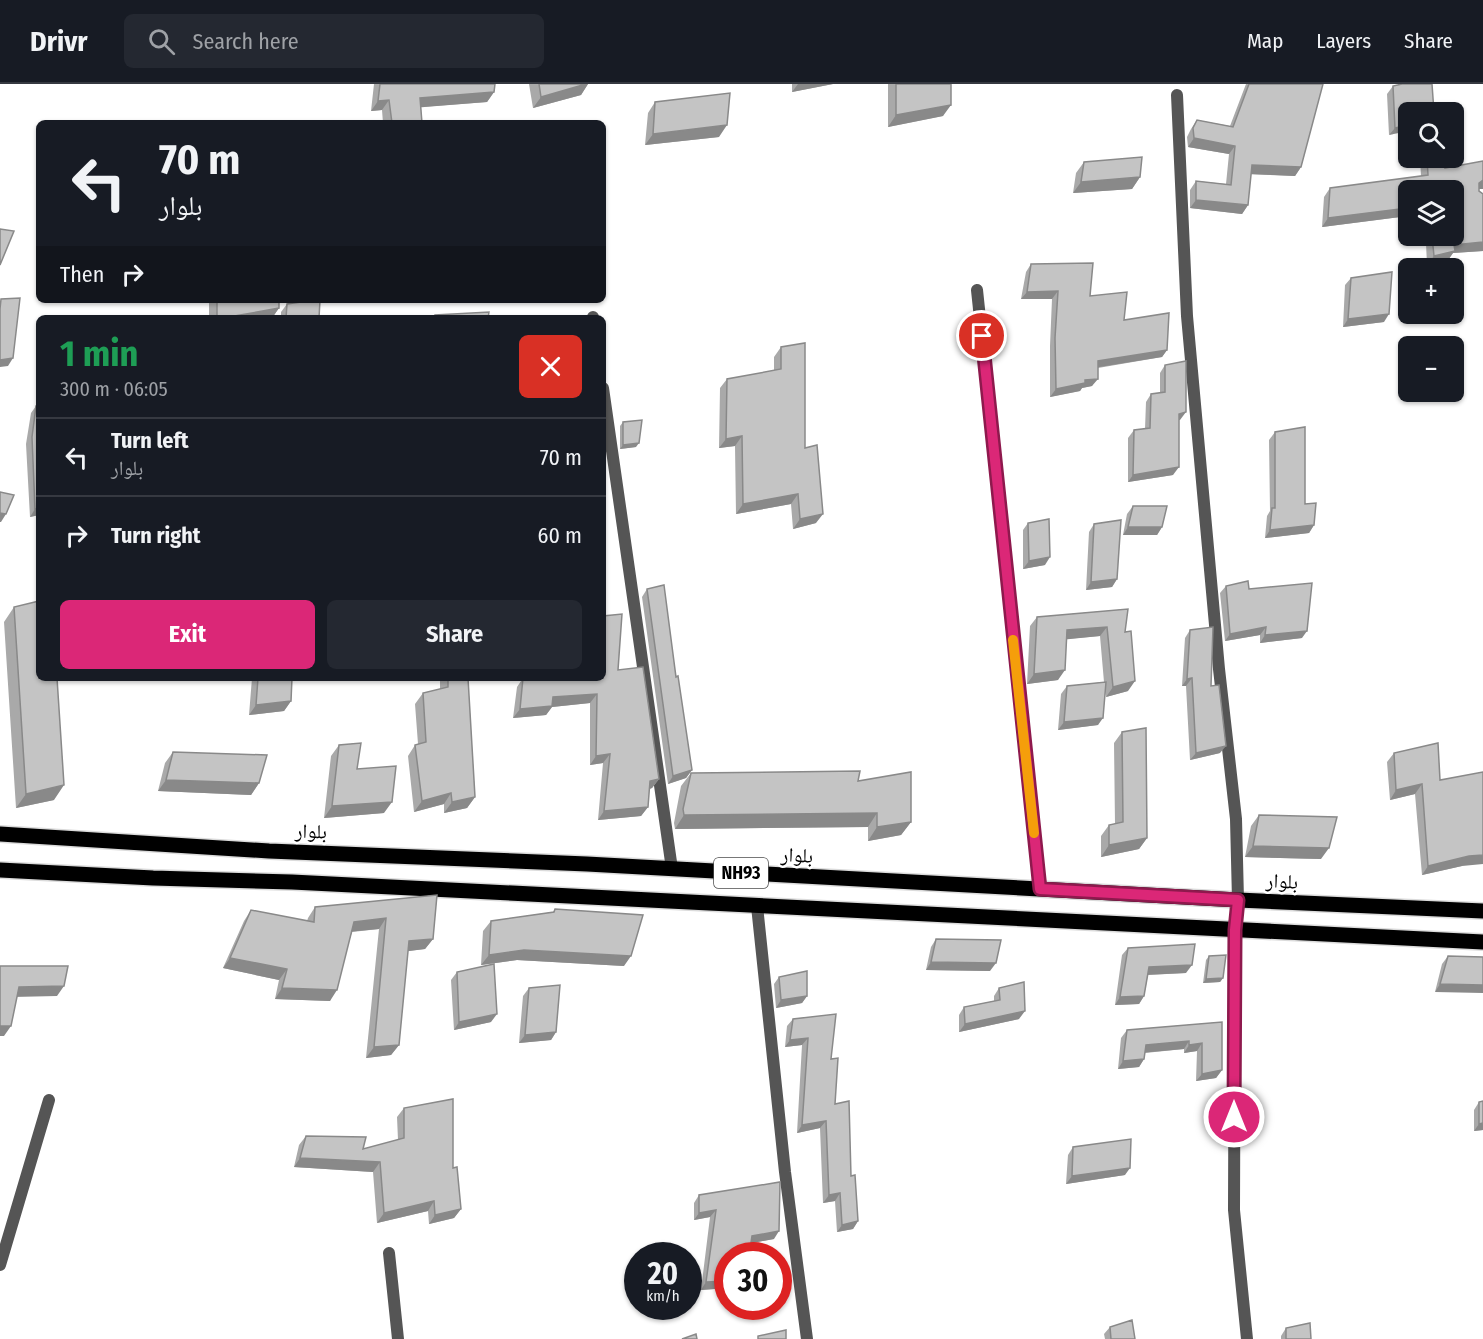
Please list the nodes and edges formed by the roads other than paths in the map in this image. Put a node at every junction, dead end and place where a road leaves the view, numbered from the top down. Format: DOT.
graph roads {
  1 [pos="1177,95"];
  2 [pos="977,290"];
  3 [pos="606,409"];
  4 [pos="0,834"];
  5 [pos="672,869"];
  6 [pos="0,870"];
  7 [pos="1040,889"];
  8 [pos="1238,900"];
  9 [pos="757,906"];
  10 [pos="1483,911"];
  11 [pos="1235,930"];
  12 [pos="1483,942"];
  13 [pos="49,1100"];
  14 [pos="389,1253"];
  15 [pos="0,1265"];
  16 [pos="398,1339"];
  17 [pos="807,1339"];
  18 [pos="1247,1339"];
  1 -- 8 [label="street"];
  2 -- 7 [label="street"];
  3 -- 5 [label="street"];
  4 -- 5 [label="main road, بلوار / NH93"];
  5 -- 7 [label="main road, بلوار / NH93"];
  6 -- 9 [label="main road, NH93"];
  7 -- 8 [label="main road, بلوار / NH93"];
  8 -- 10 [label="main road, بلوار / NH93"];
  8 -- 11 [label="street"];
  9 -- 11 [label="main road, NH93"];
  9 -- 17 [label="street"];
  11 -- 12 [label="main road, NH93"];
  11 -- 18 [label="street"];
  13 -- 15 [label="street"];
  14 -- 16 [label="street"];
}
